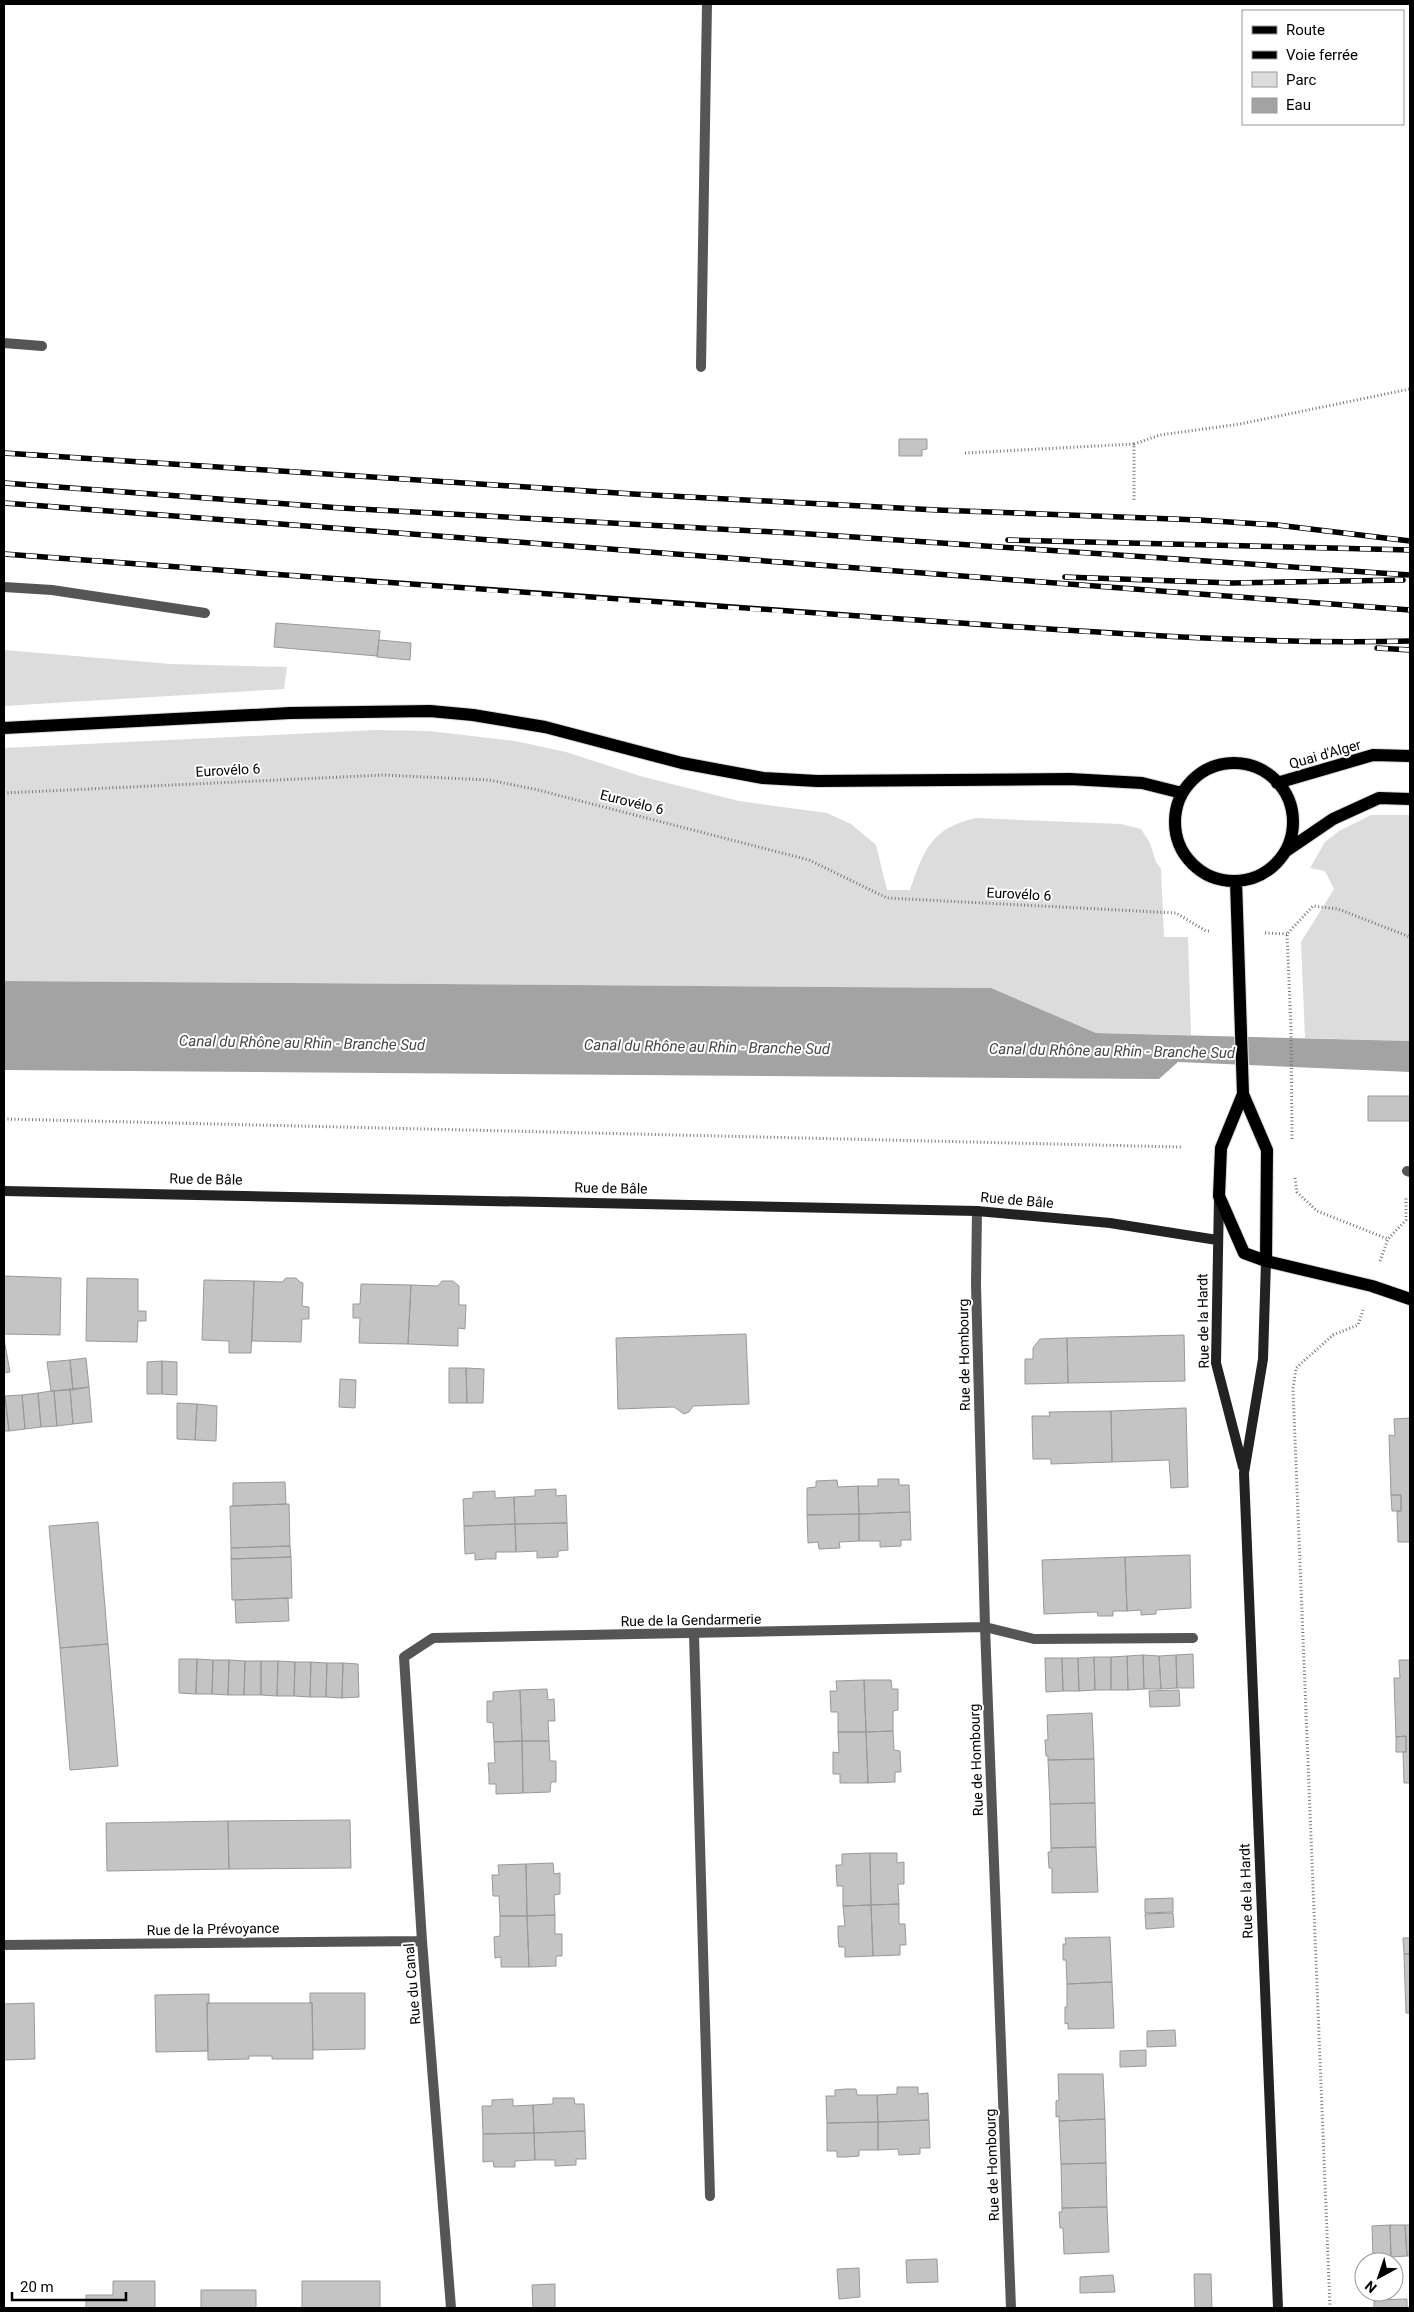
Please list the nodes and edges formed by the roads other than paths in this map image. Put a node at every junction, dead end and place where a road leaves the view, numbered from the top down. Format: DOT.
graph roads {
  1 [pos="707,4"];
  2 [pos="4,344"];
  3 [pos="42,346"];
  4 [pos="701,367"];
  5 [pos="4,587"];
  6 [pos="205,613"];
  7 [pos="4,728"];
  8 [pos="1410,756"];
  9 [pos="1277,782"];
  10 [pos="1182,793"];
  11 [pos="1410,799"];
  12 [pos="1286,851"];
  13 [pos="1236,881"];
  14 [pos="1243,1094"];
  15 [pos="4,1191"];
  16 [pos="1219,1196"];
  17 [pos="977,1211"];
  18 [pos="1217,1240"];
  19 [pos="1266,1261"];
  20 [pos="1410,1299"];
  21 [pos="1244,1473"];
  22 [pos="985,1627"];
  23 [pos="694,1634"];
  24 [pos="1193,1638"];
  25 [pos="404,1658"];
  26 [pos="422,1941"];
  27 [pos="4,1945"];
  28 [pos="710,2196"];
  29 [pos="451,2308"];
  30 [pos="1011,2308"];
  31 [pos="1278,2308"];
  1 -- 4 [label="street"];
  2 -- 3 [label="street"];
  5 -- 6 [label="street"];
  7 -- 10 [label="main road"];
  8 -- 9 [label="main road, Quai d'Alger"];
  9 -- 10 [label="main road"];
  9 -- 12 [label="main road"];
  10 -- 13 [label="main road"];
  11 -- 12 [label="main road"];
  12 -- 13 [label="main road"];
  13 -- 14 [label="main road"];
  14 -- 16 [label="main road, Rue de la Hardt"];
  14 -- 19 [label="main road, Rue de la Hardt"];
  15 -- 17 [label="main road, Rue de Bâle"];
  16 -- 18 [label="main road, Rue de la Hardt"];
  16 -- 19 [label="main road, Rue de la Hardt"];
  17 -- 18 [label="main road, Rue de Bâle"];
  17 -- 22 [label="street, Rue de Hombourg"];
  18 -- 21 [label="main road, Rue de la Hardt"];
  19 -- 20 [label="main road"];
  19 -- 21 [label="main road, Rue de la Hardt"];
  21 -- 31 [label="main road, Rue de la Hardt"];
  22 -- 23 [label="street, Rue de la Gendarmerie"];
  22 -- 24 [label="street, Rue de la Gendarmerie"];
  22 -- 30 [label="street, Rue de Hombourg"];
  23 -- 25 [label="street, Rue de la Gendarmerie"];
  23 -- 28 [label="street"];
  25 -- 26 [label="street, Rue du Canal"];
  26 -- 27 [label="street, Rue de la Prévoyance"];
  26 -- 29 [label="street, Rue du Canal"];
}
